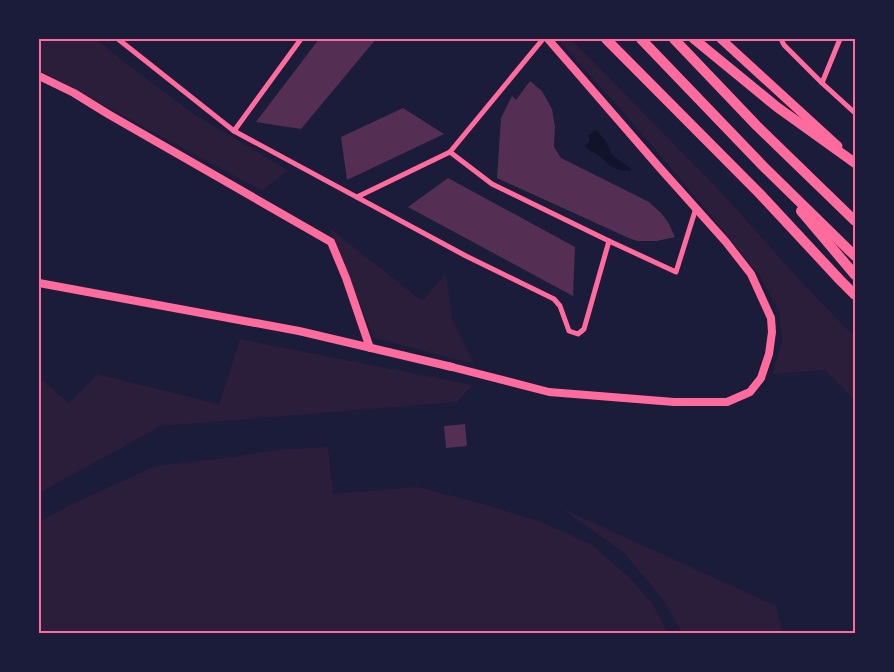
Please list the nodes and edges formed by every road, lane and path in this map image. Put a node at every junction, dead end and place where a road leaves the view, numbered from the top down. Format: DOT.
graph roads {
  1 [pos="118,39"];
  2 [pos="301,39"];
  3 [pos="544,39"];
  4 [pos="548,39"];
  5 [pos="606,39"];
  6 [pos="641,39"];
  7 [pos="674,39"];
  8 [pos="694,39"];
  9 [pos="720,39"];
  10 [pos="781,39"];
  11 [pos="840,39"];
  12 [pos="39,76"];
  13 [pos="822,83"];
  14 [pos="855,113"];
  15 [pos="234,131"];
  16 [pos="450,152"];
  17 [pos="855,162"];
  18 [pos="763,166"];
  19 [pos="357,197"];
  20 [pos="696,208"];
  21 [pos="855,221"];
  22 [pos="609,241"];
  23 [pos="855,256"];
  24 [pos="855,275"];
  25 [pos="39,283"];
  26 [pos="855,295"];
  27 [pos="370,348"];
  1 -- 15 [label="street"];
  2 -- 15 [label="street"];
  3 -- 16 [label="street"];
  4 -- 20 [label="street"];
  5 -- 26 [label="highway"];
  6 -- 18 [label="highway"];
  7 -- 21 [label="highway"];
  8 -- 17 [label="highway"];
  9 -- 17 [label="main road"];
  10 -- 13 [label="street"];
  11 -- 13 [label="street"];
  12 -- 27 [label="street"];
  13 -- 14 [label="street"];
  15 -- 19 [label="street"];
  16 -- 19 [label="street"];
  16 -- 22 [label="street"];
  18 -- 23 [label="highway"];
  18 -- 24 [label="highway"];
  19 -- 22 [label="street"];
  20 -- 22 [label="street"];
  20 -- 27 [label="street"];
  25 -- 27 [label="street"];
}
